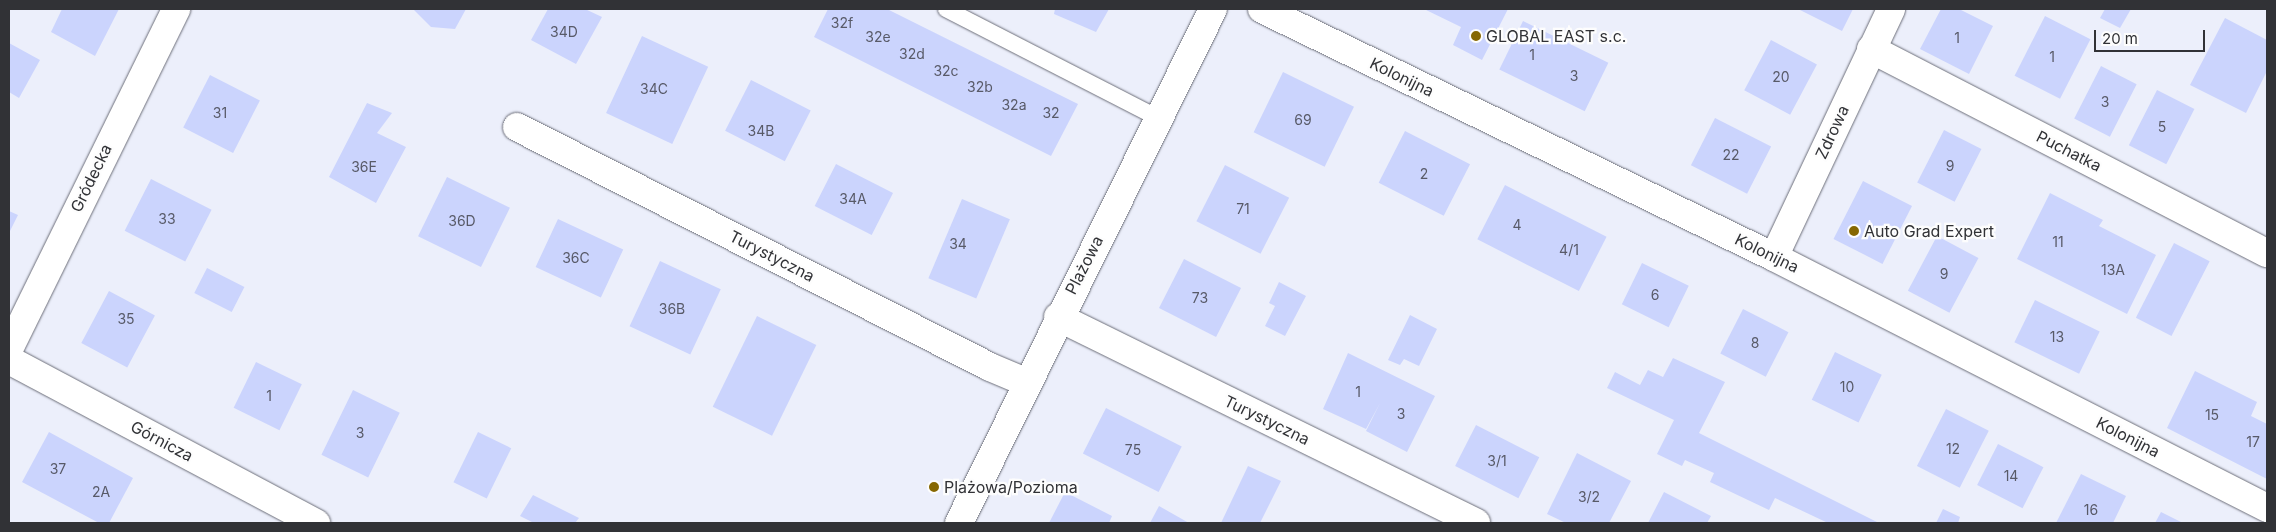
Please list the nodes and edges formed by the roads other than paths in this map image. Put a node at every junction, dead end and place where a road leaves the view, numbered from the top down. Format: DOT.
graph roads {
  1 [pos="176,9"];
  2 [pos="946,9"];
  3 [pos="1213,9"];
  4 [pos="1262,9"];
  5 [pos="1891,9"];
  6 [pos="1872,49"];
  7 [pos="1158,118"];
  8 [pos="517,126"];
  9 [pos="2267,253"];
  10 [pos="1774,256"];
  11 [pos="1058,317"];
  12 [pos="13,331"];
  13 [pos="9,360"];
  14 [pos="1028,383"];
  15 [pos="2267,508"];
  16 [pos="1463,520"];
  17 [pos="316,523"];
  18 [pos="959,523"];
  1 -- 12 [label="street, Gródecka"];
  2 -- 7 [label="lane"];
  3 -- 7 [label="street, Plażowa"];
  4 -- 10 [label="street, Kolonijna"];
  5 -- 6 [label="street, Zdrowa"];
  6 -- 9 [label="street, Puchatka"];
  6 -- 10 [label="street, Zdrowa"];
  7 -- 11 [label="street, Plażowa"];
  8 -- 14 [label="street, Turystyczna"];
  10 -- 15 [label="street, Kolonijna"];
  11 -- 14 [label="street, Plażowa"];
  11 -- 16 [label="street, Turystyczna"];
  13 -- 17 [label="street, Górnicza"];
  14 -- 18 [label="street, Plażowa"];
}
